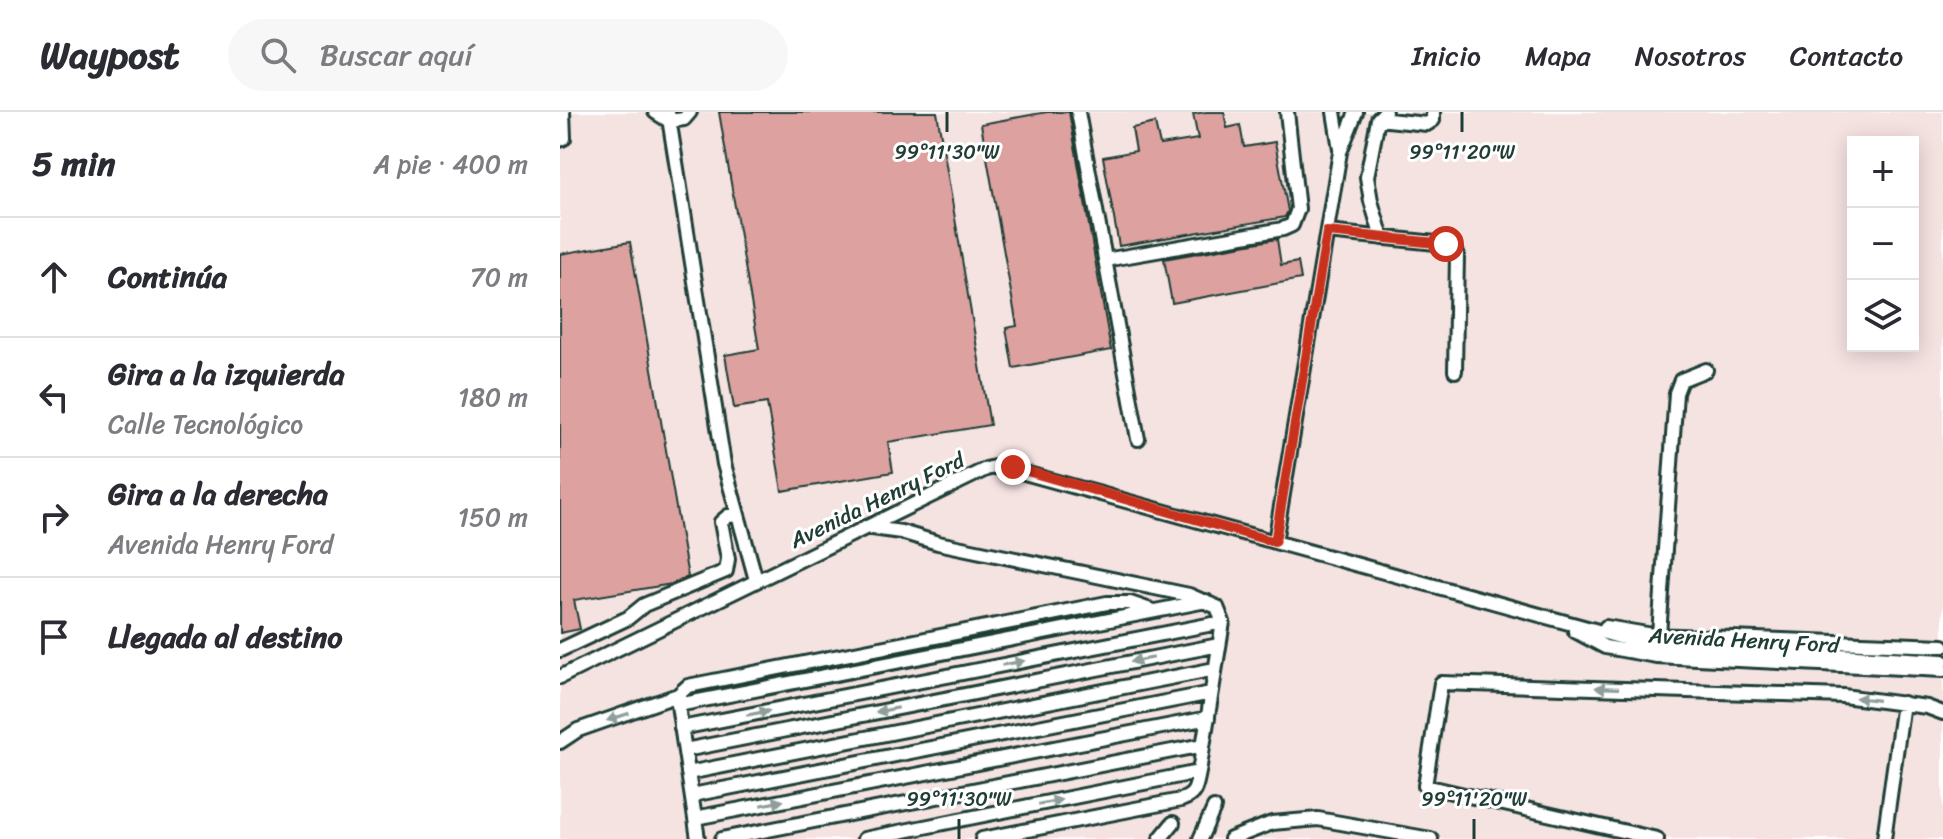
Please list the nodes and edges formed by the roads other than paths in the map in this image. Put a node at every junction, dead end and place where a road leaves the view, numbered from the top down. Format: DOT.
graph roads {
  1 [pos="563,112"];
  2 [pos="655,112"];
  3 [pos="690,112"];
  4 [pos="1078,112"];
  5 [pos="1287,112"];
  6 [pos="1334,112"];
  7 [pos="1356,112"];
  8 [pos="1433,112"];
  9 [pos="1382,115"];
  10 [pos="668,116"];
  11 [pos="560,140"];
  12 [pos="1340,152"];
  13 [pos="1327,232"];
  14 [pos="1382,238"];
  15 [pos="1105,260"];
  16 [pos="1706,370"];
  17 [pos="1455,371"];
  18 [pos="1138,439"];
  19 [pos="737,515"];
  20 [pos="865,527"];
  21 [pos="1275,542"];
  22 [pos="756,580"];
  23 [pos="1206,601"];
  24 [pos="1551,619"];
  25 [pos="1223,622"];
  26 [pos="1659,635"];
  27 [pos="1219,645"];
  28 [pos="1943,646"];
  29 [pos="560,650"];
  30 [pos="1943,661"];
  31 [pos="1215,669"];
  32 [pos="1943,670"];
  33 [pos="560,677"];
  34 [pos="1211,693"];
  35 [pos="678,700"];
  36 [pos="1903,703"];
  37 [pos="1943,713"];
  38 [pos="1208,718"];
  39 [pos="681,728"];
  40 [pos="560,742"];
  41 [pos="1203,745"];
  42 [pos="685,750"];
  43 [pos="1199,772"];
  44 [pos="688,773"];
  45 [pos="692,795"];
  46 [pos="1214,808"];
  47 [pos="695,818"];
  48 [pos="1173,823"];
  49 [pos="698,839"];
  50 [pos="722,839"];
  51 [pos="864,839"];
  52 [pos="982,839"];
  53 [pos="1160,839"];
  54 [pos="1200,839"];
  55 [pos="1231,839"];
  56 [pos="1431,839"];
  57 [pos="1657,839"];
  58 [pos="1884,839"];
  1 -- 11 [label="street"];
  2 -- 10 [label="street"];
  3 -- 10 [label="street"];
  4 -- 15 [label="street"];
  5 -- 15 [label="street"];
  6 -- 12 [label="street"];
  7 -- 12 [label="street"];
  8 -- 9 [label="street"];
  9 -- 14 [label="street"];
  10 -- 19 [label="street"];
  12 -- 13 [label="street"];
  13 -- 14 [label="street"];
  13 -- 21 [label="street"];
  14 -- 17 [label="street"];
  15 -- 18 [label="street"];
  16 -- 26 [label="street"];
  19 -- 22 [label="street"];
  19 -- 29 [label="street"];
  20 -- 21 [label="street, Avenida Henry Ford"];
  20 -- 22 [label="street, Avenida Henry Ford"];
  20 -- 23 [label="street"];
  21 -- 24 [label="street, Avenida Henry Ford"];
  22 -- 33 [label="street, Avenida Henry Ford"];
  23 -- 25 [label="street"];
  23 -- 35 [label="street"];
  24 -- 26 [label="street, Avenida Henry Ford"];
  24 -- 30 [label="street, Avenida Henry Ford"];
  24 -- 32 [label="street, Avenida Henry Ford"];
  25 -- 27 [label="street"];
  39 -- 25 [label="street, one-way"];
  26 -- 28 [label="street, Avenida Henry Ford"];
  27 -- 31 [label="street"];
  27 -- 42 [label="street, one-way"];
  31 -- 34 [label="street"];
  31 -- 44 [label="street"];
  34 -- 38 [label="street"];
  34 -- 45 [label="street"];
  35 -- 39 [label="street"];
  35 -- 40 [label="street, one-way"];
  36 -- 37 [label="street"];
  36 -- 57 [label="street, one-way"];
  36 -- 58 [label="street"];
  38 -- 41 [label="street"];
  47 -- 38 [label="street, one-way"];
  39 -- 42 [label="street"];
  41 -- 43 [label="street"];
  41 -- 50 [label="street"];
  42 -- 44 [label="street"];
  51 -- 43 [label="street, one-way"];
  43 -- 52 [label="street"];
  44 -- 45 [label="street"];
  45 -- 47 [label="street"];
  46 -- 54 [label="street"];
  47 -- 49 [label="street"];
  48 -- 53 [label="street"];
  55 -- 56 [label="street"];
}
